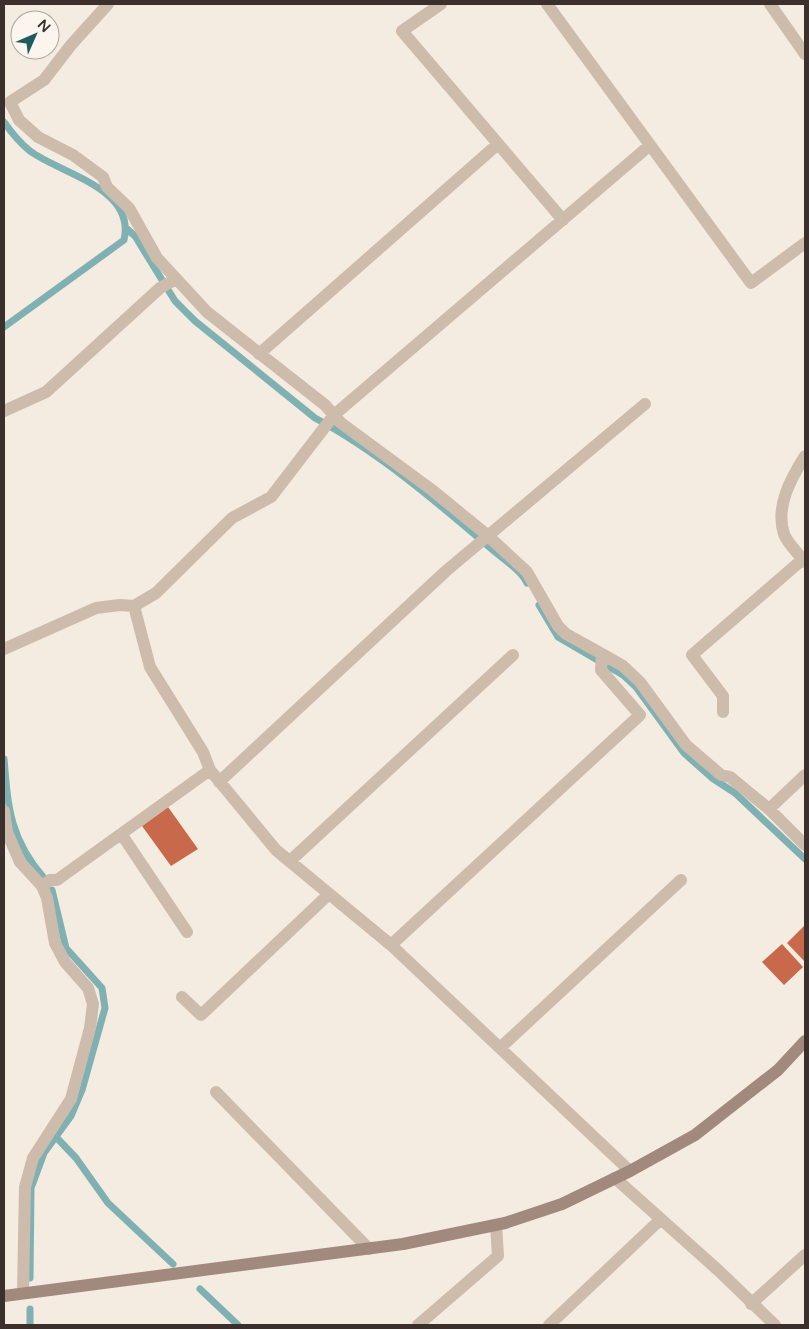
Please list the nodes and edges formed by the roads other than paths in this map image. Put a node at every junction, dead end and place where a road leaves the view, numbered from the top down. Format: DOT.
graph roads {
  1 [pos="108,4"];
  2 [pos="441,4"];
  3 [pos="547,4"];
  4 [pos="770,4"];
  5 [pos="801,40"];
  6 [pos="805,54"];
  7 [pos="7,100"];
  8 [pos="498,144"];
  9 [pos="649,146"];
  10 [pos="563,220"];
  11 [pos="805,243"];
  12 [pos="168,283"];
  13 [pos="259,354"];
  14 [pos="645,404"];
  15 [pos="4,411"];
  16 [pos="330,420"];
  17 [pos="805,456"];
  18 [pos="484,539"];
  19 [pos="804,560"];
  20 [pos="134,606"];
  21 [pos="4,649"];
  22 [pos="513,655"];
  23 [pos="601,659"];
  24 [pos="723,712"];
  25 [pos="210,770"];
  26 [pos="805,775"];
  27 [pos="219,782"];
  28 [pos="769,809"];
  29 [pos="4,811"];
  30 [pos="122,835"];
  31 [pos="805,845"];
  32 [pos="290,861"];
  33 [pos="681,880"];
  34 [pos="42,886"];
  35 [pos="329,894"];
  36 [pos="186,932"];
  37 [pos="391,945"];
  38 [pos="182,997"];
  39 [pos="805,1041"];
  40 [pos="500,1048"];
  41 [pos="216,1092"];
  42 [pos="630,1171"];
  43 [pos="616,1178"];
  44 [pos="661,1219"];
  45 [pos="496,1225"];
  46 [pos="369,1249"];
  47 [pos="805,1256"];
  48 [pos="23,1293"];
  49 [pos="4,1296"];
  50 [pos="751,1304"];
  51 [pos="424,1323"];
  52 [pos="549,1325"];
  53 [pos="775,1325"];
  1 -- 7 [label="street"];
  2 -- 8 [label="street"];
  3 -- 9 [label="street"];
  4 -- 5 [label="street"];
  5 -- 6 [label="street"];
  7 -- 12 [label="street"];
  8 -- 10 [label="street"];
  8 -- 13 [label="street"];
  9 -- 10 [label="street"];
  9 -- 11 [label="street"];
  10 -- 16 [label="street"];
  12 -- 13 [label="street"];
  12 -- 15 [label="street"];
  13 -- 16 [label="street"];
  14 -- 18 [label="street"];
  16 -- 18 [label="street"];
  16 -- 20 [label="street"];
  17 -- 19 [label="street"];
  18 -- 23 [label="street"];
  18 -- 27 [label="street"];
  19 -- 24 [label="street"];
  20 -- 21 [label="street"];
  20 -- 25 [label="street"];
  22 -- 32 [label="street"];
  23 -- 28 [label="street"];
  23 -- 37 [label="street"];
  25 -- 27 [label="street"];
  25 -- 30 [label="street"];
  26 -- 28 [label="street"];
  27 -- 32 [label="street"];
  28 -- 31 [label="street"];
  29 -- 34 [label="street"];
  30 -- 34 [label="street"];
  30 -- 36 [label="street"];
  32 -- 35 [label="street"];
  33 -- 40 [label="street"];
  34 -- 48 [label="street"];
  35 -- 37 [label="street"];
  35 -- 38 [label="street"];
  37 -- 40 [label="street"];
  39 -- 42 [label="street"];
  40 -- 42 [label="street"];
  41 -- 46 [label="street"];
  42 -- 43 [label="street"];
  43 -- 44 [label="street"];
  43 -- 45 [label="street"];
  44 -- 50 [label="street"];
  44 -- 52 [label="street"];
  45 -- 46 [label="street"];
  45 -- 51 [label="street"];
  46 -- 48 [label="street"];
  47 -- 50 [label="street"];
  48 -- 49 [label="street"];
  50 -- 53 [label="street"];
}
